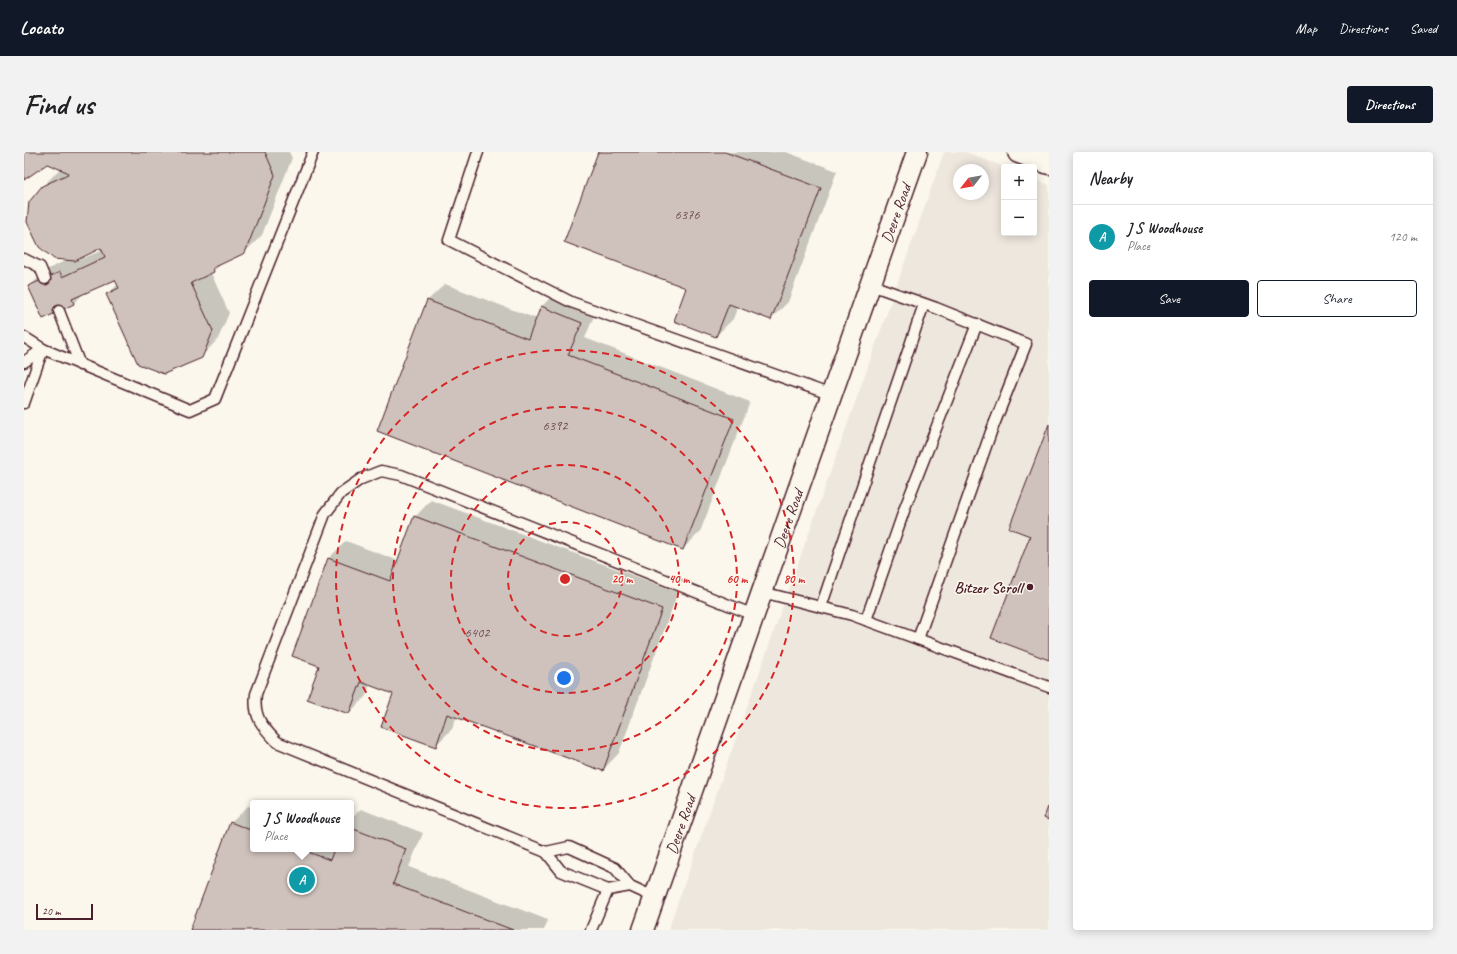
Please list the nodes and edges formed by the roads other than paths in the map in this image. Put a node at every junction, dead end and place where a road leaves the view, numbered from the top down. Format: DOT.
graph roads {
  1 [pos="313,152"];
  2 [pos="478,152"];
  3 [pos="917,152"];
  4 [pos="1019,152"];
  5 [pos="1049,163"];
  6 [pos="24,259"];
  7 [pos="45,279"];
  8 [pos="871,285"];
  9 [pos="924,304"];
  10 [pos="59,311"];
  11 [pos="977,324"];
  12 [pos="24,337"];
  13 [pos="42,349"];
  14 [pos="24,362"];
  15 [pos="80,365"];
  16 [pos="832,395"];
  17 [pos="24,403"];
  18 [pos="762,592"];
  19 [pos="821,607"];
  20 [pos="754,615"];
  21 [pos="866,620"];
  22 [pos="918,639"];
  23 [pos="1049,686"];
  24 [pos="546,852"];
  25 [pos="630,886"];
  26 [pos="608,890"];
  27 [pos="654,897"];
  28 [pos="591,930"];
  29 [pos="642,930"];
  1 -- 15 [label="lane"];
  2 -- 16 [label="lane"];
  3 -- 8 [label="street, Deere Road"];
  4 -- 5 [label="street"];
  6 -- 7 [label="lane"];
  8 -- 9 [label="lane"];
  8 -- 16 [label="street, Deere Road"];
  9 -- 11 [label="lane"];
  9 -- 19 [label="lane"];
  10 -- 15 [label="lane"];
  11 -- 21 [label="lane"];
  11 -- 22 [label="lane"];
  12 -- 13 [label="lane"];
  13 -- 14 [label="lane"];
  13 -- 15 [label="lane"];
  13 -- 17 [label="lane"];
  16 -- 18 [label="street, Deere Road"];
  18 -- 19 [label="lane"];
  18 -- 20 [label="street, Deere Road"];
  19 -- 21 [label="lane"];
  20 -- 24 [label="lane"];
  20 -- 27 [label="street, Deere Road"];
  21 -- 22 [label="lane"];
  22 -- 23 [label="lane"];
  24 -- 25 [label="lane"];
  24 -- 26 [label="lane"];
  25 -- 26 [label="lane"];
  25 -- 27 [label="lane"];
  26 -- 28 [label="lane"];
  27 -- 29 [label="street, Deere Road"];
}
